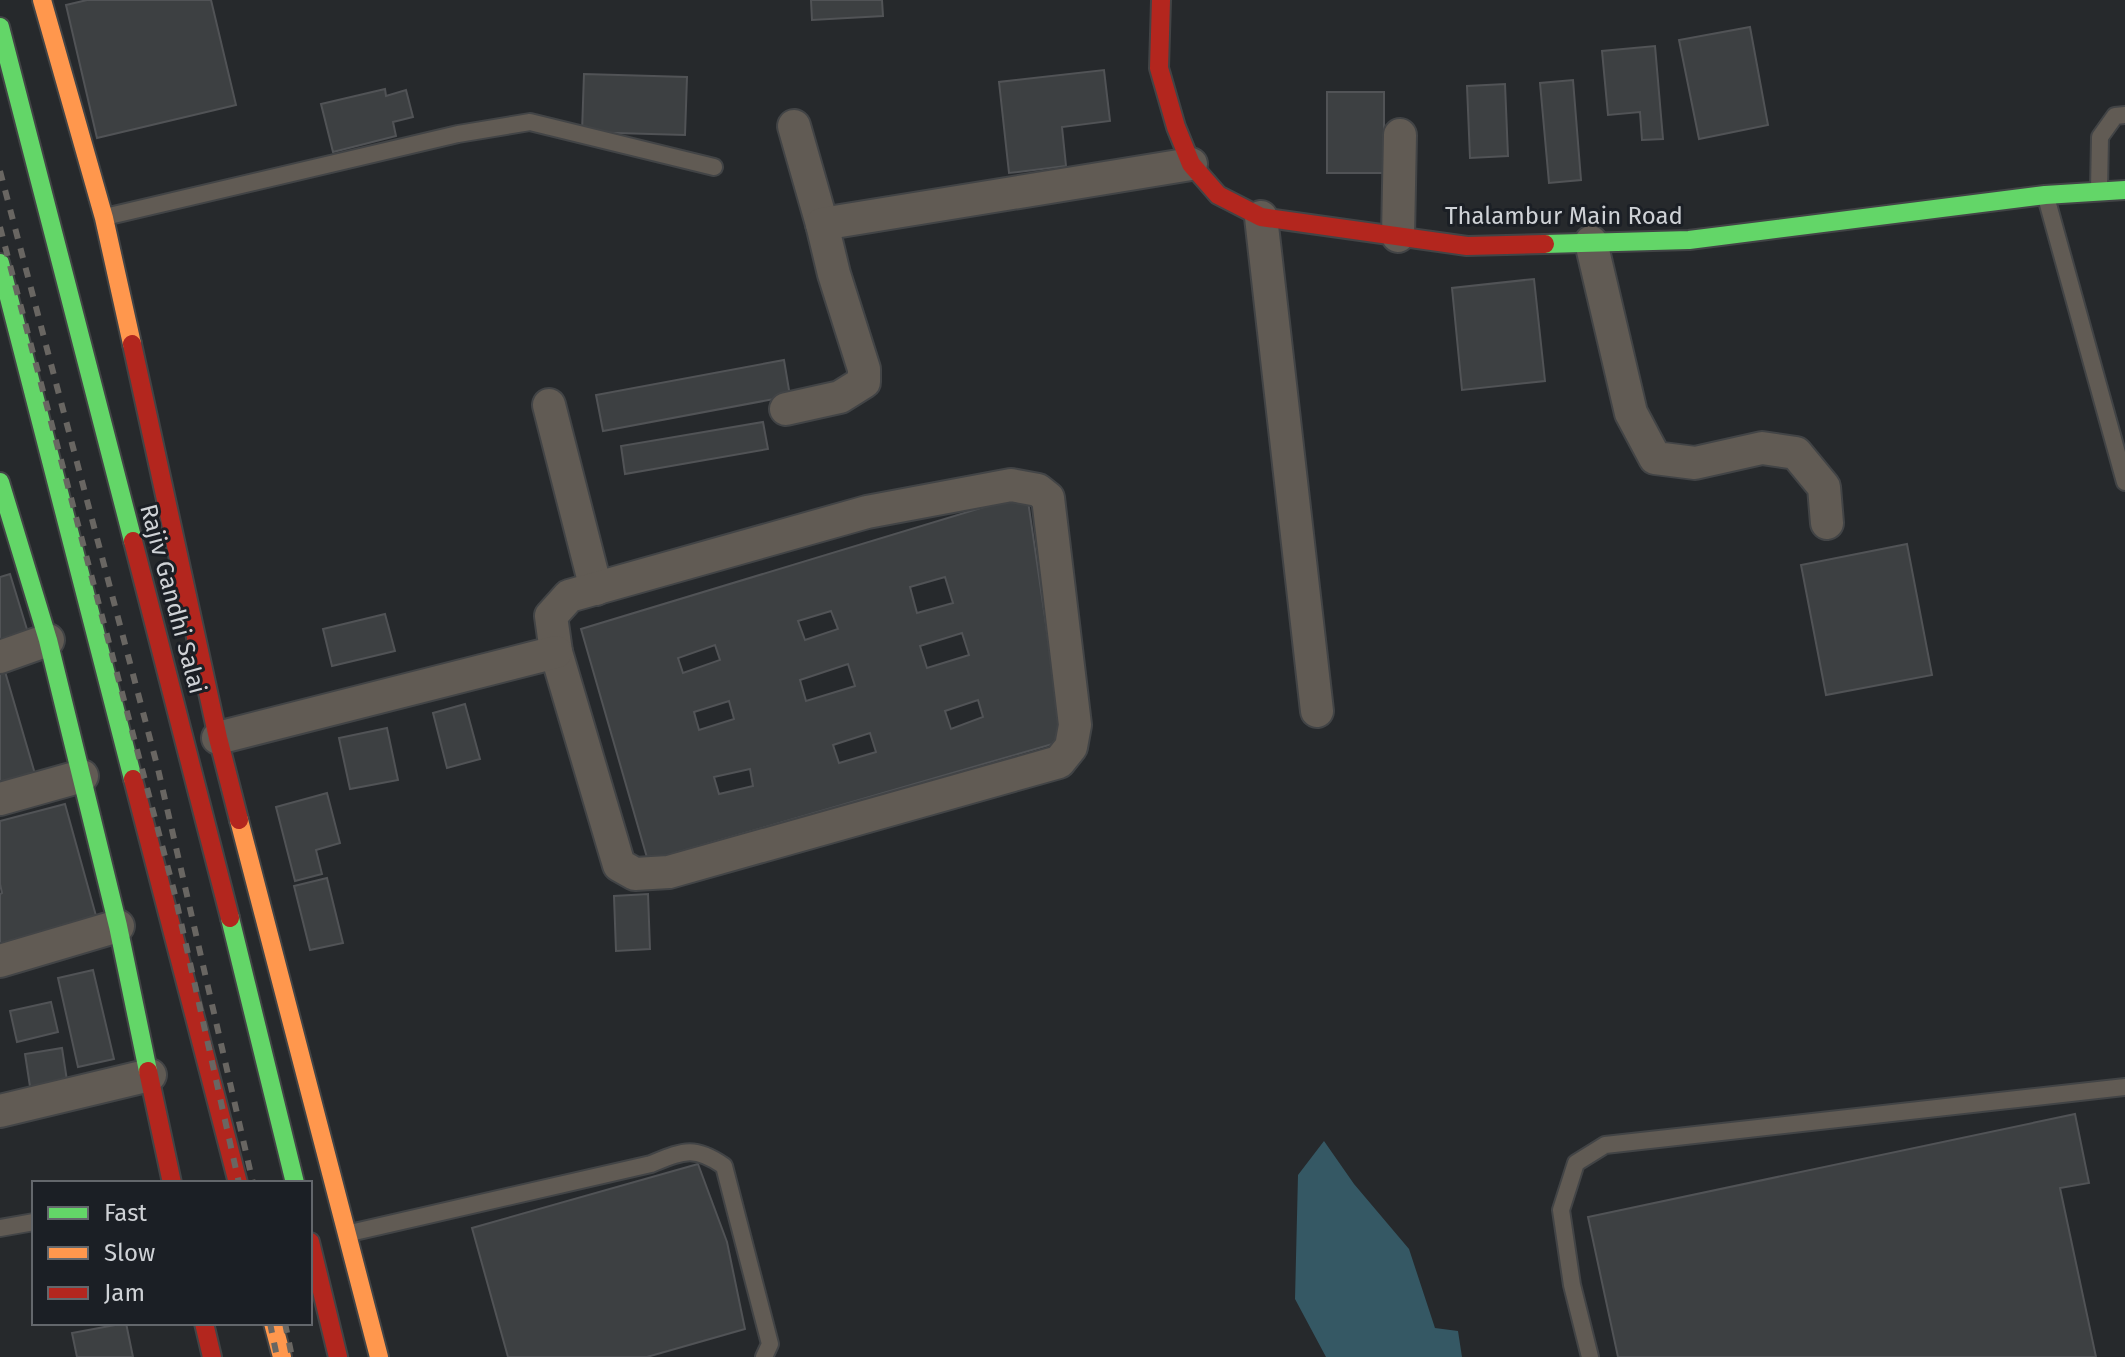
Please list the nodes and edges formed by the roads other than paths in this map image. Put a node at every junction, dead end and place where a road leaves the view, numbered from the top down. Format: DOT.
graph roads {
  1 [pos="42,0"];
  2 [pos="1161,0"];
  3 [pos="0,27"];
  4 [pos="2125,115"];
  5 [pos="794,126"];
  6 [pos="1400,135"];
  7 [pos="1191,164"];
  8 [pos="714,167"];
  9 [pos="2125,190"];
  10 [pos="2100,192"];
  11 [pos="2045,195"];
  12 [pos="1261,217"];
  13 [pos="104,218"];
  14 [pos="822,224"];
  15 [pos="1398,236"];
  16 [pos="1591,242"];
  17 [pos="0,263"];
  18 [pos="549,405"];
  19 [pos="786,409"];
  20 [pos="0,482"];
  21 [pos="2125,482"];
  22 [pos="1827,523"];
  23 [pos="596,589"];
  24 [pos="48,640"];
  25 [pos="556,652"];
  26 [pos="0,657"];
  27 [pos="1317,711"];
  28 [pos="218,738"];
  29 [pos="82,776"];
  30 [pos="0,799"];
  31 [pos="118,926"];
  32 [pos="0,961"];
  33 [pos="150,1075"];
  34 [pos="2125,1087"];
  35 [pos="0,1111"];
  36 [pos="172,1181"];
  37 [pos="237,1181"];
  38 [pos="295,1181"];
  39 [pos="32,1222"];
  40 [pos="0,1228"];
  41 [pos="347,1234"];
  42 [pos="312,1250"];
  43 [pos="204,1325"];
  44 [pos="274,1325"];
  45 [pos="212,1357"];
  46 [pos="282,1357"];
  47 [pos="338,1357"];
  48 [pos="379,1357"];
  49 [pos="764,1357"];
  50 [pos="1590,1357"];
  1 -- 13 [label="street"];
  2 -- 7 [label="street, Thalambur Main Road"];
  3 -- 38 [label="street, Rajiv Gandhi Salai"];
  4 -- 10 [label="lane"];
  5 -- 14 [label="street"];
  6 -- 15 [label="street"];
  7 -- 12 [label="street, Thalambur Main Road"];
  7 -- 14 [label="street"];
  8 -- 13 [label="lane"];
  9 -- 10 [label="street, Thalambur Main Road"];
  10 -- 11 [label="street, Thalambur Main Road"];
  11 -- 16 [label="street, Thalambur Main Road"];
  11 -- 21 [label="lane"];
  12 -- 15 [label="street, Thalambur Main Road"];
  12 -- 27 [label="street"];
  13 -- 28 [label="street"];
  14 -- 19 [label="street"];
  15 -- 16 [label="street, Thalambur Main Road"];
  16 -- 22 [label="street"];
  17 -- 37 [label="street"];
  18 -- 23 [label="street"];
  20 -- 24 [label="street"];
  23 -- 25 [label="street"];
  23 -- 25 [label="street"];
  24 -- 26 [label="street"];
  24 -- 29 [label="street"];
  25 -- 28 [label="street"];
  28 -- 41 [label="street"];
  29 -- 30 [label="street"];
  29 -- 31 [label="street"];
  31 -- 32 [label="street"];
  31 -- 33 [label="street"];
  33 -- 35 [label="street"];
  33 -- 36 [label="street"];
  34 -- 50 [label="lane"];
  39 -- 40 [label="lane"];
  41 -- 48 [label="street"];
  41 -- 49 [label="lane"];
  42 -- 47 [label="street"];
  43 -- 45 [label="street"];
  44 -- 46 [label="street"];
}
